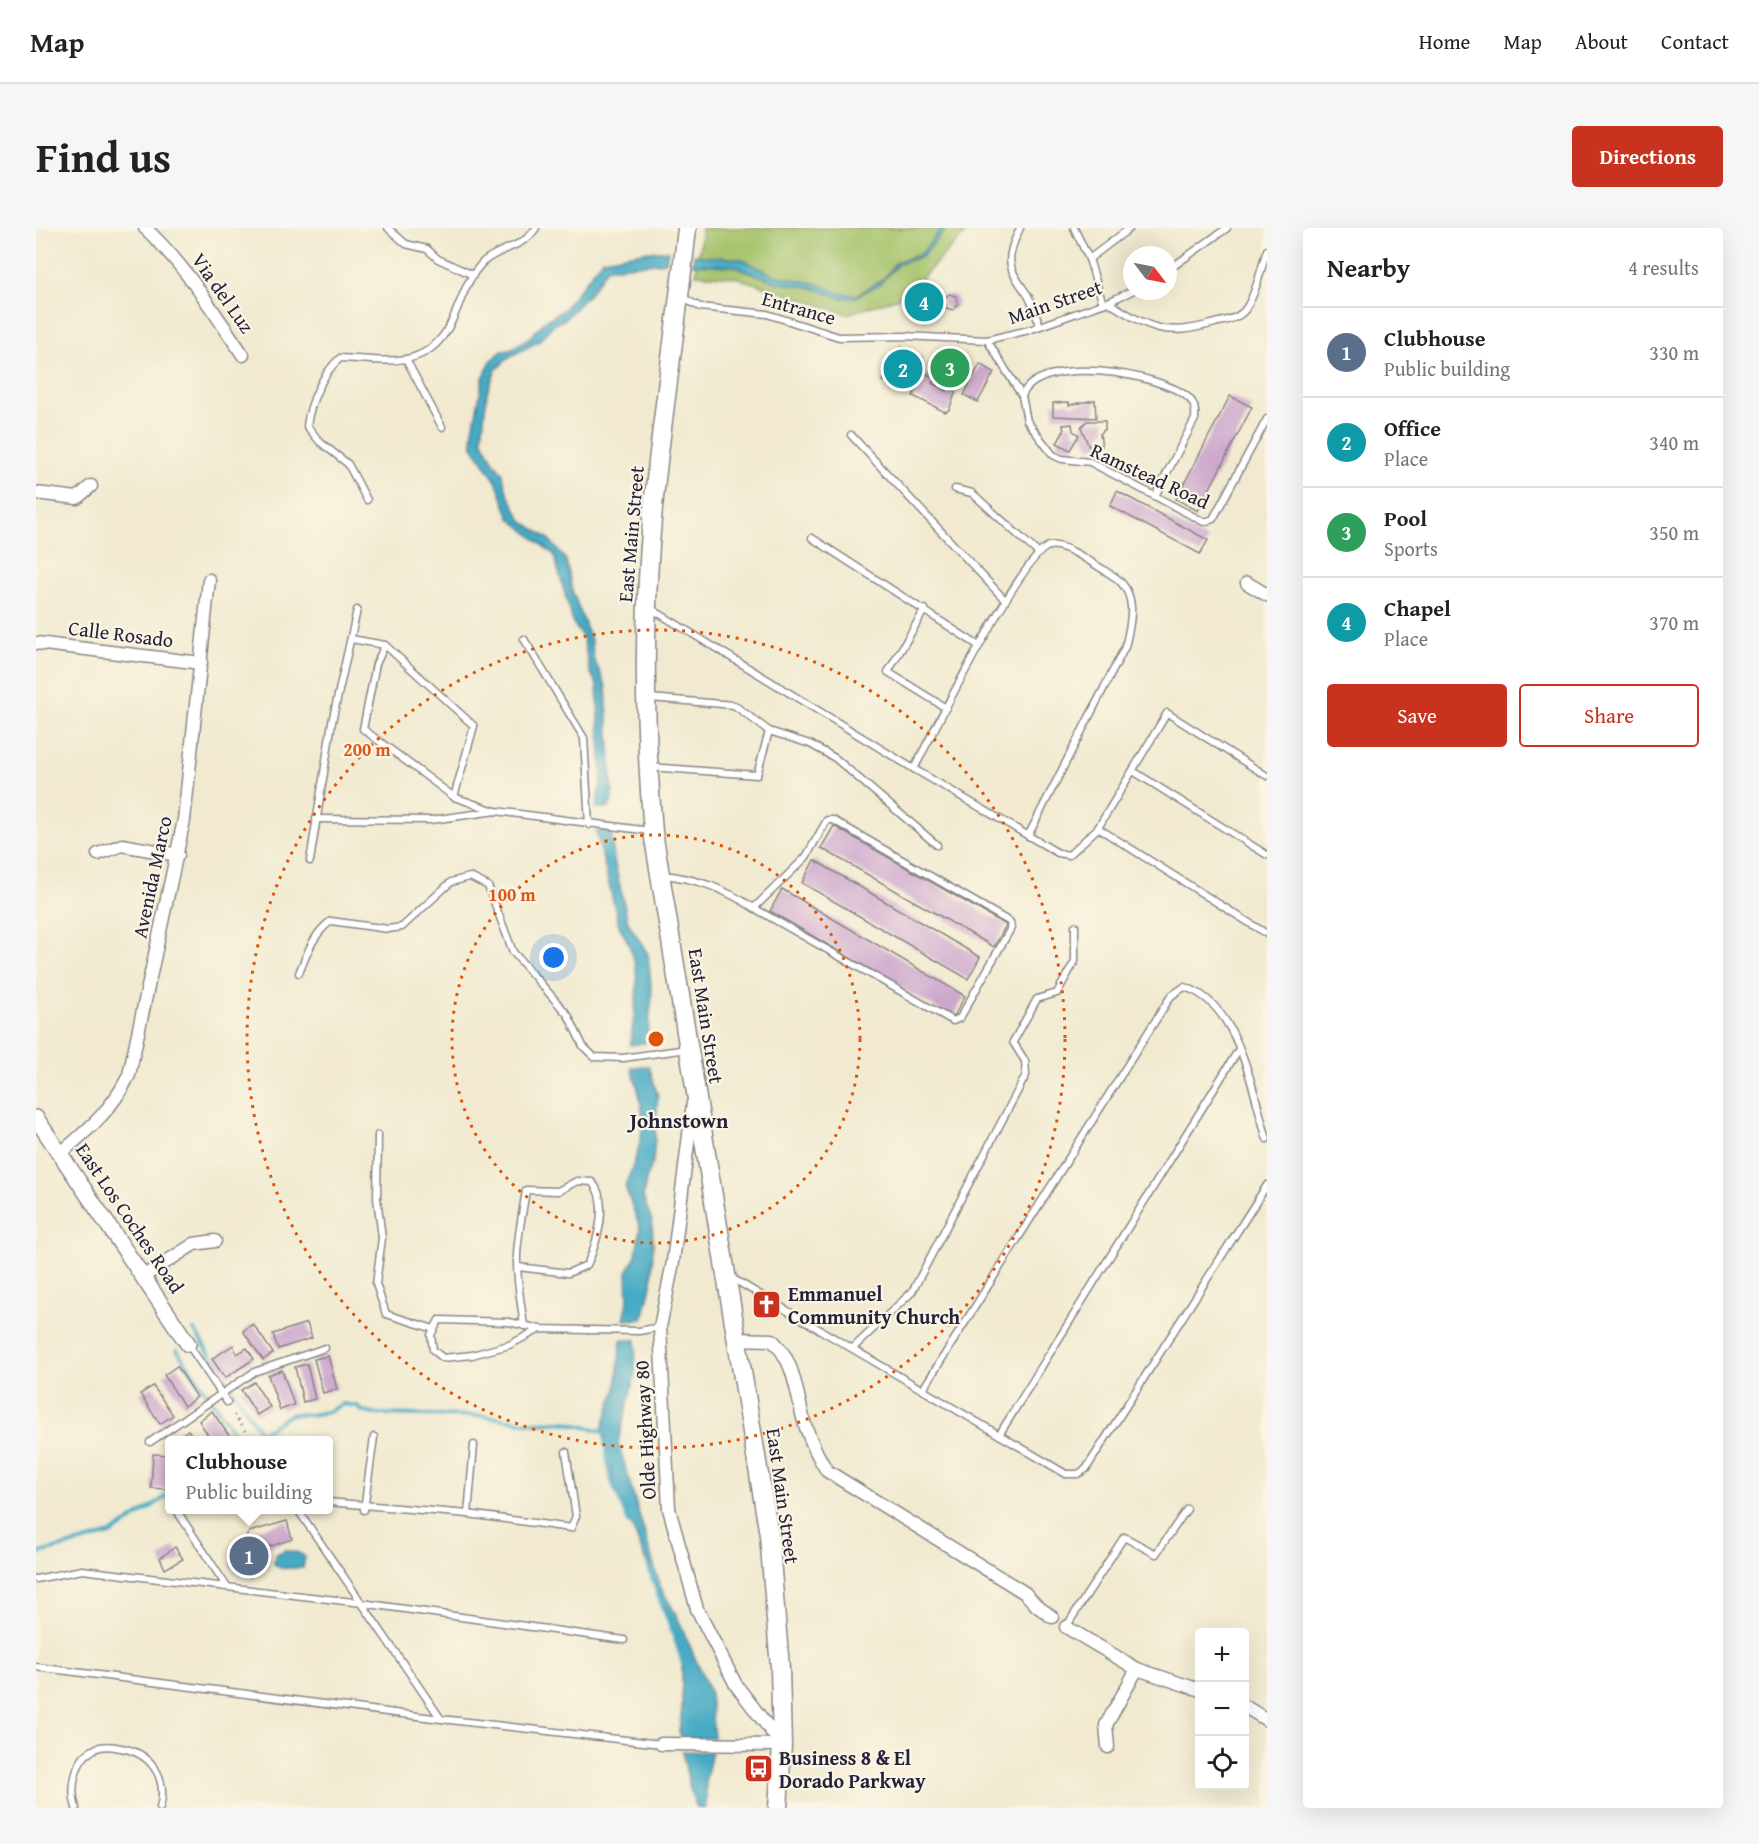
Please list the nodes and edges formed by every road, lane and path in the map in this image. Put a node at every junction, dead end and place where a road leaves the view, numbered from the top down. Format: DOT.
graph roads {
  1 [pos="145,228"];
  2 [pos="388,228"];
  3 [pos="536,228"];
  4 [pos="687,228"];
  5 [pos="1020,228"];
  6 [pos="1074,228"];
  7 [pos="1130,228"];
  8 [pos="1227,228"];
  9 [pos="1267,250"];
  10 [pos="1089,259"];
  11 [pos="1177,264"];
  12 [pos="473,275"];
  13 [pos="680,293"];
  14 [pos="1123,295"];
  15 [pos="1105,303"];
  16 [pos="697,306"];
  17 [pos="677,319"];
  18 [pos="1040,326"];
  19 [pos="987,340"];
  20 [pos="243,356"];
  21 [pos="407,361"];
  22 [pos="1022,396"];
  23 [pos="1267,419"];
  24 [pos="442,427"];
  25 [pos="851,435"];
  26 [pos="91,486"];
  27 [pos="955,489"];
  28 [pos="36,493"];
  29 [pos="1155,496"];
  30 [pos="368,500"];
  31 [pos="812,538"];
  32 [pos="1038,553"];
  33 [pos="209,580"];
  34 [pos="1247,583"];
  35 [pos="1267,595"];
  36 [pos="1005,600"];
  37 [pos="647,606"];
  38 [pos="925,609"];
  39 [pos="357,610"];
  40 [pos="351,639"];
  41 [pos="524,639"];
  42 [pos="36,643"];
  43 [pos="385,645"];
  44 [pos="979,646"];
  45 [pos="201,663"];
  46 [pos="648,697"];
  47 [pos="946,708"];
  48 [pos="769,731"];
  49 [pos="649,767"];
  50 [pos="914,769"];
  51 [pos="1133,771"];
  52 [pos="1267,776"];
  53 [pos="454,797"];
  54 [pos="496,811"];
  55 [pos="316,819"];
  56 [pos="589,825"];
  57 [pos="1098,828"];
  58 [pos="654,832"];
  59 [pos="1028,836"];
  60 [pos="937,845"];
  61 [pos="98,854"];
  62 [pos="178,855"];
  63 [pos="1267,855"];
  64 [pos="310,861"];
  65 [pos="660,874"];
  66 [pos="754,908"];
  67 [pos="1075,926"];
  68 [pos="1267,934"];
  69 [pos="299,973"];
  70 [pos="688,1049"];
  71 [pos="1239,1049"];
  72 [pos="695,1087"];
  73 [pos="36,1118"];
  74 [pos="378,1134"];
  75 [pos="1267,1139"];
  76 [pos="61,1154"];
  77 [pos="1267,1185"];
  78 [pos="215,1241"];
  79 [pos="518,1267"];
  80 [pos="724,1274"];
  81 [pos="144,1276"];
  82 [pos="524,1326"];
  83 [pos="660,1327"];
  84 [pos="434,1329"];
  85 [pos="540,1329"];
  86 [pos="735,1339"];
  87 [pos="188,1344"];
  88 [pos="324,1348"];
  89 [pos="853,1348"];
  90 [pos="923,1389"];
  91 [pos="221,1393"];
  92 [pos="227,1402"];
  93 [pos="234,1415"];
  94 [pos="999,1435"];
  95 [pos="249,1436"];
  96 [pos="374,1437"];
  97 [pos="150,1442"];
  98 [pos="474,1445"];
  99 [pos="566,1452"];
  100 [pos="333,1503"];
  101 [pos="365,1507"];
  102 [pos="1187,1509"];
  103 [pos="179,1514"];
  104 [pos="301,1514"];
  105 [pos="468,1514"];
  106 [pos="36,1579"];
  107 [pos="227,1587"];
  108 [pos="362,1603"];
  109 [pos="1052,1617"];
  110 [pos="1066,1627"];
  111 [pos="624,1640"];
  112 [pos="36,1667"];
  113 [pos="1137,1669"];
  114 [pos="1195,1688"];
  115 [pos="1249,1709"];
  116 [pos="441,1719"];
  117 [pos="1267,1720"];
  118 [pos="661,1744"];
  119 [pos="782,1745"];
  120 [pos="1108,1747"];
  121 [pos="76,1808"];
  122 [pos="160,1808"];
  123 [pos="778,1808"];
  1 -- 20 [label="street, Via del Luz"];
  2 -- 12 [label="lane"];
  3 -- 12 [label="lane"];
  4 -- 13 [label="main road, East Main Street"];
  5 -- 18 [label="lane"];
  6 -- 10 [label="lane"];
  7 -- 10 [label="lane"];
  8 -- 11 [label="lane"];
  9 -- 15 [label="lane"];
  10 -- 15 [label="lane"];
  12 -- 21 [label="lane"];
  13 -- 16 [label="lane"];
  13 -- 17 [label="main road, East Main Street"];
  14 -- 15 [label="lane, Main Street"];
  15 -- 18 [label="lane, Main Street"];
  16 -- 17 [label="lane"];
  16 -- 19 [label="lane, Entrance"];
  17 -- 37 [label="main road, East Main Street"];
  18 -- 19 [label="lane, Main Street"];
  19 -- 22 [label="lane, Ramstead Road"];
  21 -- 24 [label="lane"];
  21 -- 30 [label="lane"];
  22 -- 29 [label="lane, Ramstead Road"];
  22 -- 29 [label="lane"];
  23 -- 29 [label="lane, Ramstead Road"];
  25 -- 36 [label="lane"];
  26 -- 28 [label="street"];
  27 -- 32 [label="lane"];
  31 -- 38 [label="lane"];
  32 -- 36 [label="lane"];
  32 -- 59 [label="lane"];
  33 -- 45 [label="street, Avenida Marco"];
  34 -- 35 [label="street"];
  36 -- 44 [label="lane"];
  37 -- 46 [label="main road, East Main Street"];
  37 -- 50 [label="lane"];
  38 -- 44 [label="lane"];
  38 -- 47 [label="lane"];
  39 -- 40 [label="lane"];
  40 -- 43 [label="lane"];
  40 -- 55 [label="lane"];
  41 -- 56 [label="lane"];
  42 -- 45 [label="street, Calle Rosado"];
  43 -- 53 [label="lane"];
  43 -- 53 [label="lane"];
  44 -- 47 [label="lane"];
  45 -- 62 [label="street, Avenida Marco"];
  46 -- 48 [label="lane"];
  46 -- 49 [label="main road, East Main Street"];
  47 -- 50 [label="lane"];
  48 -- 49 [label="lane"];
  48 -- 60 [label="lane"];
  49 -- 58 [label="main road, East Main Street"];
  50 -- 59 [label="lane"];
  51 -- 52 [label="lane"];
  51 -- 57 [label="lane"];
  51 -- 63 [label="lane"];
  53 -- 54 [label="lane"];
  54 -- 55 [label="lane"];
  54 -- 56 [label="lane"];
  55 -- 64 [label="lane"];
  56 -- 58 [label="lane"];
  57 -- 59 [label="lane"];
  57 -- 68 [label="lane"];
  58 -- 65 [label="main road, East Main Street"];
  61 -- 62 [label="street"];
  62 -- 76 [label="street, Avenida Marco"];
  65 -- 66 [label="lane"];
  65 -- 70 [label="main road, East Main Street"];
  66 -- 66 [label="lane"];
  67 -- 89 [label="lane"];
  69 -- 70 [label="lane"];
  70 -- 72 [label="main road, East Main Street"];
  71 -- 75 [label="lane"];
  71 -- 90 [label="lane"];
  71 -- 94 [label="lane"];
  72 -- 80 [label="main road, East Main Street"];
  72 -- 83 [label="street, Olde Highway 80"];
  73 -- 76 [label="street, East Los Coches Road"];
  74 -- 84 [label="lane"];
  76 -- 81 [label="street, East Los Coches Road"];
  77 -- 94 [label="lane"];
  78 -- 81 [label="street"];
  79 -- 79 [label="lane"];
  79 -- 82 [label="lane"];
  80 -- 86 [label="main road, East Main Street"];
  80 -- 89 [label="lane"];
  81 -- 87 [label="street, East Los Coches Road"];
  82 -- 84 [label="lane"];
  82 -- 85 [label="lane"];
  83 -- 85 [label="lane"];
  83 -- 119 [label="street, Olde Highway 80"];
  84 -- 85 [label="lane"];
  86 -- 109 [label="street"];
  86 -- 119 [label="main road, East Main Street"];
  87 -- 91 [label="lane"];
  88 -- 91 [label="lane"];
  89 -- 90 [label="lane"];
  90 -- 94 [label="lane"];
  91 -- 92 [label="lane"];
  91 -- 97 [label="lane"];
  93 -- 95 [label="path"];
  96 -- 101 [label="lane"];
  98 -- 105 [label="lane"];
  99 -- 105 [label="lane"];
  100 -- 101 [label="lane"];
  101 -- 105 [label="lane"];
  102 -- 110 [label="lane"];
  103 -- 107 [label="lane"];
  104 -- 108 [label="lane"];
  106 -- 107 [label="lane"];
  107 -- 108 [label="lane"];
  108 -- 111 [label="lane"];
  108 -- 116 [label="lane"];
  110 -- 113 [label="street"];
  112 -- 116 [label="lane"];
  113 -- 114 [label="street"];
  113 -- 120 [label="street"];
  115 -- 117 [label="street"];
  116 -- 118 [label="lane"];
  118 -- 119 [label="street"];
  119 -- 123 [label="main road, East Main Street"];
  121 -- 122 [label="lane"];
}
